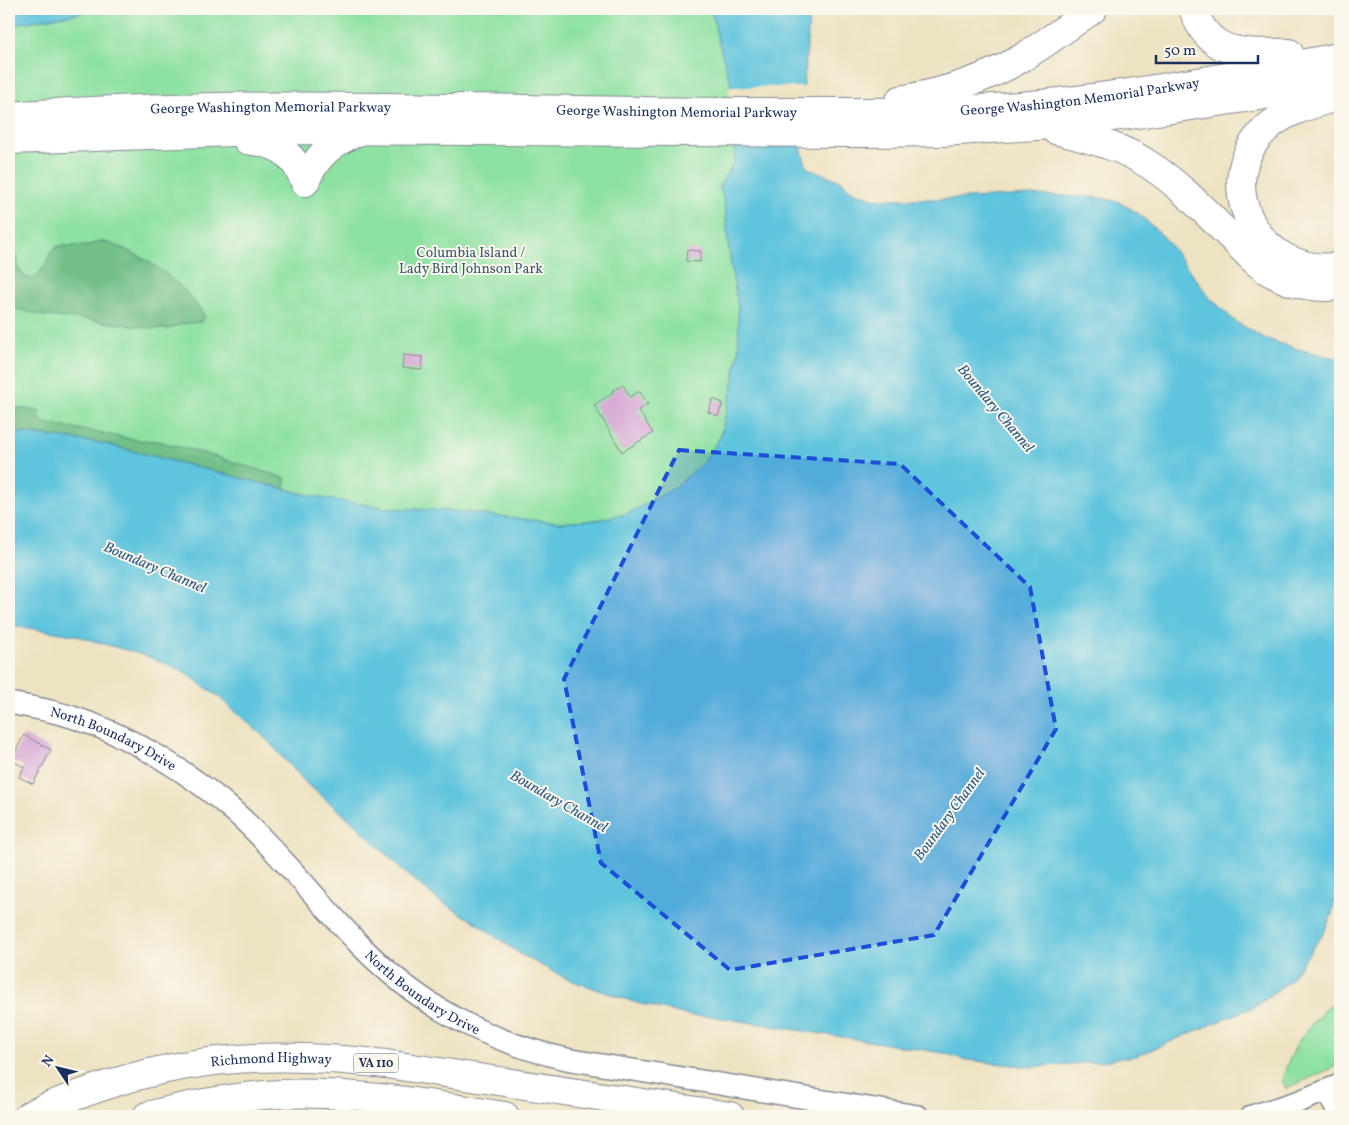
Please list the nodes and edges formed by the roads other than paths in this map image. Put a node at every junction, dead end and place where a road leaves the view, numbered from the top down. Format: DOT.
graph roads {
  1 [pos="1093,9"];
  2 [pos="1193,9"];
  3 [pos="1340,55"];
  4 [pos="1340,84"];
  5 [pos="1340,96"];
  6 [pos="9,116"];
  7 [pos="677,122"];
  8 [pos="861,123"];
  9 [pos="1037,126"];
  10 [pos="362,130"];
  11 [pos="176,133"];
  12 [pos="9,140"];
  13 [pos="1340,266"];
  14 [pos="1340,286"];
  15 [pos="9,703"];
  16 [pos="1334,1104"];
  17 [pos="28,1116"];
  18 [pos="148,1116"];
  19 [pos="505,1116"];
  20 [pos="730,1116"];
  21 [pos="918,1116"];
  22 [pos="1252,1116"];
  1 -- 8 [label="highway"];
  2 -- 3 [label="highway"];
  3 -- 8 [label="highway, George Washington Memorial Parkway"];
  4 -- 9 [label="highway, George Washington Memorial Parkway"];
  5 -- 13 [label="highway"];
  6 -- 7 [label="highway, George Washington Memorial Parkway"];
  7 -- 8 [label="highway, George Washington Memorial Parkway"];
  7 -- 10 [label="highway, George Washington Memorial Parkway"];
  8 -- 9 [label="highway, George Washington Memorial Parkway"];
  9 -- 14 [label="highway"];
  10 -- 11 [label="highway, George Washington Memorial Parkway"];
  10 -- 11 [label="highway"];
  11 -- 12 [label="highway, George Washington Memorial Parkway"];
  15 -- 21 [label="street, North Boundary Drive"];
  16 -- 22 [label="street"];
  17 -- 20 [label="highway, Richmond Highway / VA 110"];
  18 -- 19 [label="highway"];
}
